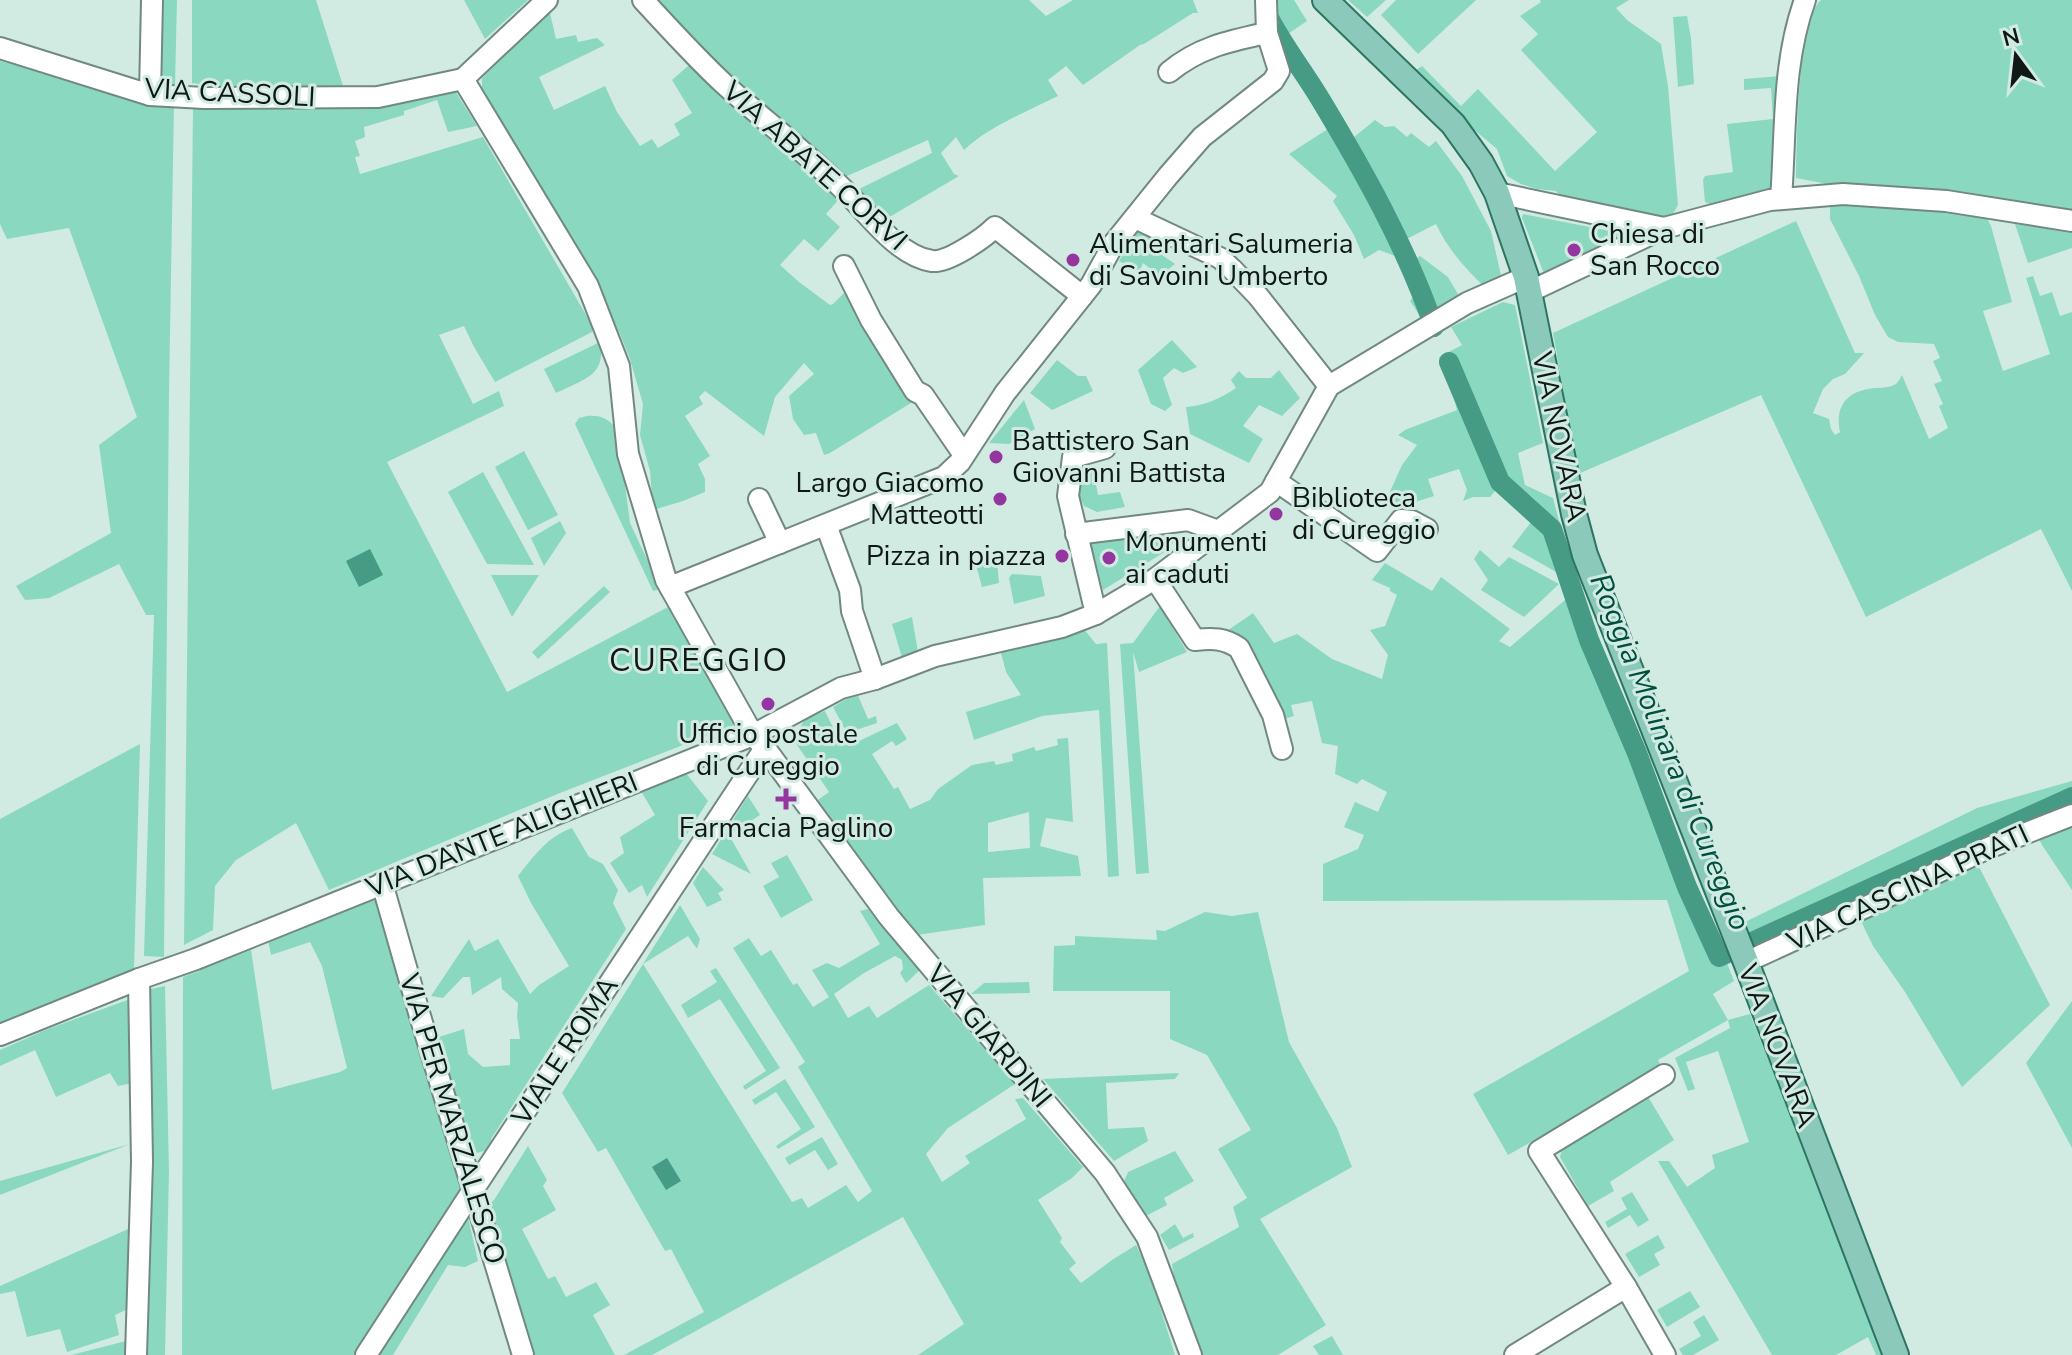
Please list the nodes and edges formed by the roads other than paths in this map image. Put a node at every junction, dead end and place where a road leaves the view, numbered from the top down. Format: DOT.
graph roads {
  1 [pos="152,0"];
  2 [pos="547,0"];
  3 [pos="643,0"];
  4 [pos="1266,0"];
  5 [pos="1325,0"];
  6 [pos="1805,0"];
  7 [pos="1267,28"];
  8 [pos="0,48"];
  9 [pos="1169,72"];
  10 [pos="463,79"];
  11 [pos="150,95"];
  12 [pos="1497,193"];
  13 [pos="1781,199"];
  14 [pos="1135,218"];
  15 [pos="2072,221"];
  16 [pos="1664,228"];
  17 [pos="844,266"];
  18 [pos="1528,284"];
  19 [pos="1082,296"];
  20 [pos="1329,386"];
  21 [pos="1105,448"];
  22 [pos="962,458"];
  23 [pos="1273,486"];
  24 [pos="759,499"];
  25 [pos="826,525"];
  26 [pos="1074,525"];
  27 [pos="1427,529"];
  28 [pos="1218,531"];
  29 [pos="780,543"];
  30 [pos="1155,579"];
  31 [pos="670,587"];
  32 [pos="1096,614"];
  33 [pos="875,679"];
  34 [pos="759,741"];
  35 [pos="1282,749"];
  36 [pos="2072,815"];
  37 [pos="382,883"];
  38 [pos="1742,953"];
  39 [pos="139,979"];
  40 [pos="0,1035"];
  41 [pos="1664,1075"];
  42 [pos="473,1190"];
  43 [pos="1626,1287"];
  44 [pos="136,1355"];
  45 [pos="366,1355"];
  46 [pos="523,1355"];
  47 [pos="1191,1355"];
  48 [pos="1515,1355"];
  49 [pos="1665,1355"];
  50 [pos="1896,1355"];
  1 -- 11 [label="street"];
  2 -- 10 [label="street"];
  3 -- 19 [label="street, VIA ABATE CORVI"];
  4 -- 7 [label="street"];
  5 -- 12 [label="main road, VIA NOVARA"];
  6 -- 13 [label="street"];
  7 -- 9 [label="street"];
  7 -- 14 [label="street"];
  8 -- 11 [label="street, VIA CASSOLI"];
  10 -- 11 [label="street, VIA CASSOLI"];
  10 -- 31 [label="street, VIA GIARDINI"];
  12 -- 16 [label="street"];
  12 -- 18 [label="main road, VIA NOVARA"];
  13 -- 15 [label="street"];
  13 -- 16 [label="street"];
  14 -- 19 [label="street"];
  14 -- 20 [label="street"];
  16 -- 18 [label="street"];
  17 -- 22 [label="street"];
  18 -- 20 [label="street"];
  18 -- 38 [label="main road, VIA NOVARA"];
  19 -- 22 [label="street"];
  20 -- 23 [label="street"];
  21 -- 26 [label="street"];
  22 -- 25 [label="street"];
  23 -- 27 [label="street"];
  23 -- 28 [label="street, VIA DANTE ALIGHIERI"];
  24 -- 29 [label="street"];
  25 -- 29 [label="street"];
  25 -- 33 [label="street"];
  26 -- 28 [label="street"];
  26 -- 32 [label="street"];
  28 -- 30 [label="street, VIA DANTE ALIGHIERI"];
  29 -- 31 [label="street"];
  30 -- 32 [label="street, VIA DANTE ALIGHIERI"];
  30 -- 35 [label="street"];
  31 -- 34 [label="street, VIA GIARDINI"];
  32 -- 33 [label="street, VIA DANTE ALIGHIERI"];
  33 -- 34 [label="street, VIA DANTE ALIGHIERI"];
  34 -- 37 [label="street, VIA DANTE ALIGHIERI"];
  34 -- 42 [label="street, VIALE ROMA"];
  34 -- 47 [label="street, VIA GIARDINI"];
  36 -- 38 [label="street, VIA CASCINA PRATI"];
  37 -- 39 [label="street, VIA DANTE ALIGHIERI"];
  37 -- 42 [label="street, VIA PER MARZALESCO"];
  38 -- 50 [label="main road, VIA NOVARA"];
  39 -- 40 [label="street, VIA DANTE ALIGHIERI"];
  39 -- 44 [label="street"];
  41 -- 43 [label="street"];
  42 -- 45 [label="street, VIALE ROMA"];
  42 -- 46 [label="street, VIA PER MARZALESCO"];
  43 -- 48 [label="street"];
  43 -- 49 [label="street"];
}
